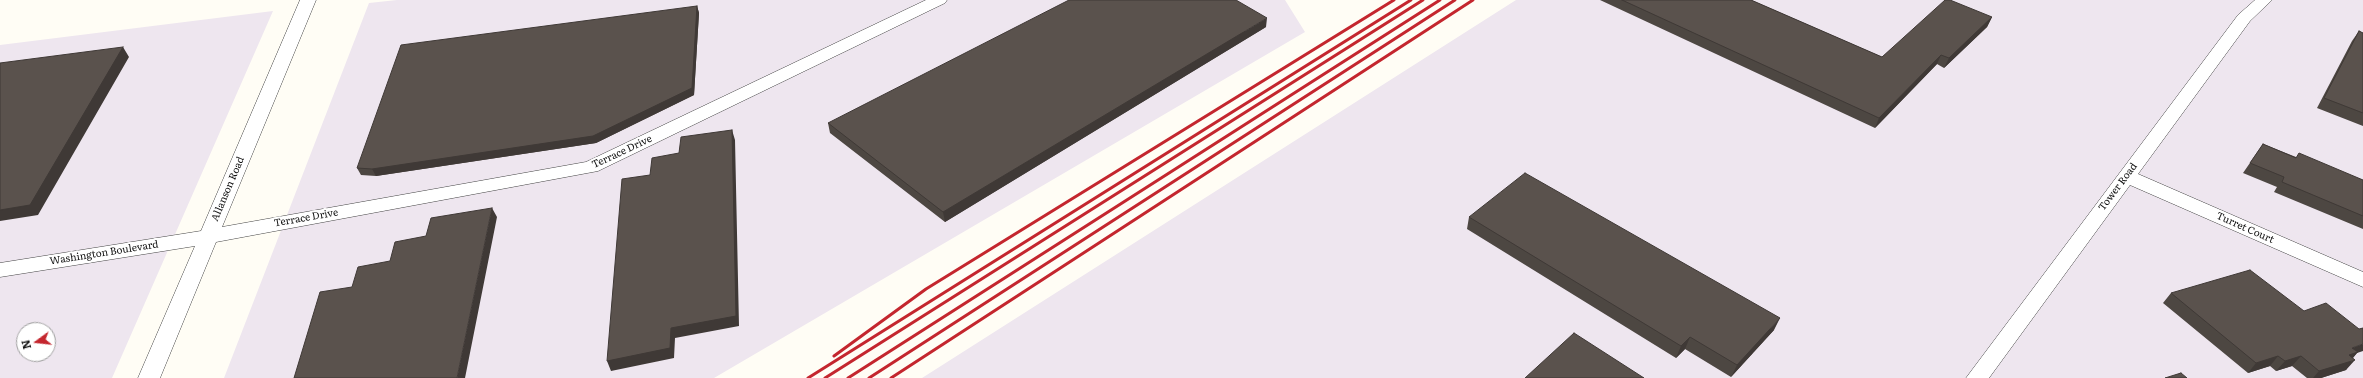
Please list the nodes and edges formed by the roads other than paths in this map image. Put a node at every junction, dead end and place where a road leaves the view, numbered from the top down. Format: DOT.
graph roads {
  1 [pos="308,0"];
  2 [pos="939,0"];
  3 [pos="2264,0"];
  4 [pos="2126,176"];
  5 [pos="207,237"];
  6 [pos="0,270"];
  7 [pos="2363,280"];
  8 [pos="149,378"];
  9 [pos="1977,378"];
  1 -- 5 [label="street, Allanson Road"];
  2 -- 5 [label="street, Terrace Drive"];
  3 -- 4 [label="street, Tower Road"];
  4 -- 7 [label="street, Turret Court"];
  4 -- 9 [label="street, Tower Road"];
  5 -- 6 [label="street, Washington Boulevard"];
  5 -- 8 [label="street, Allanson Road"];
}
